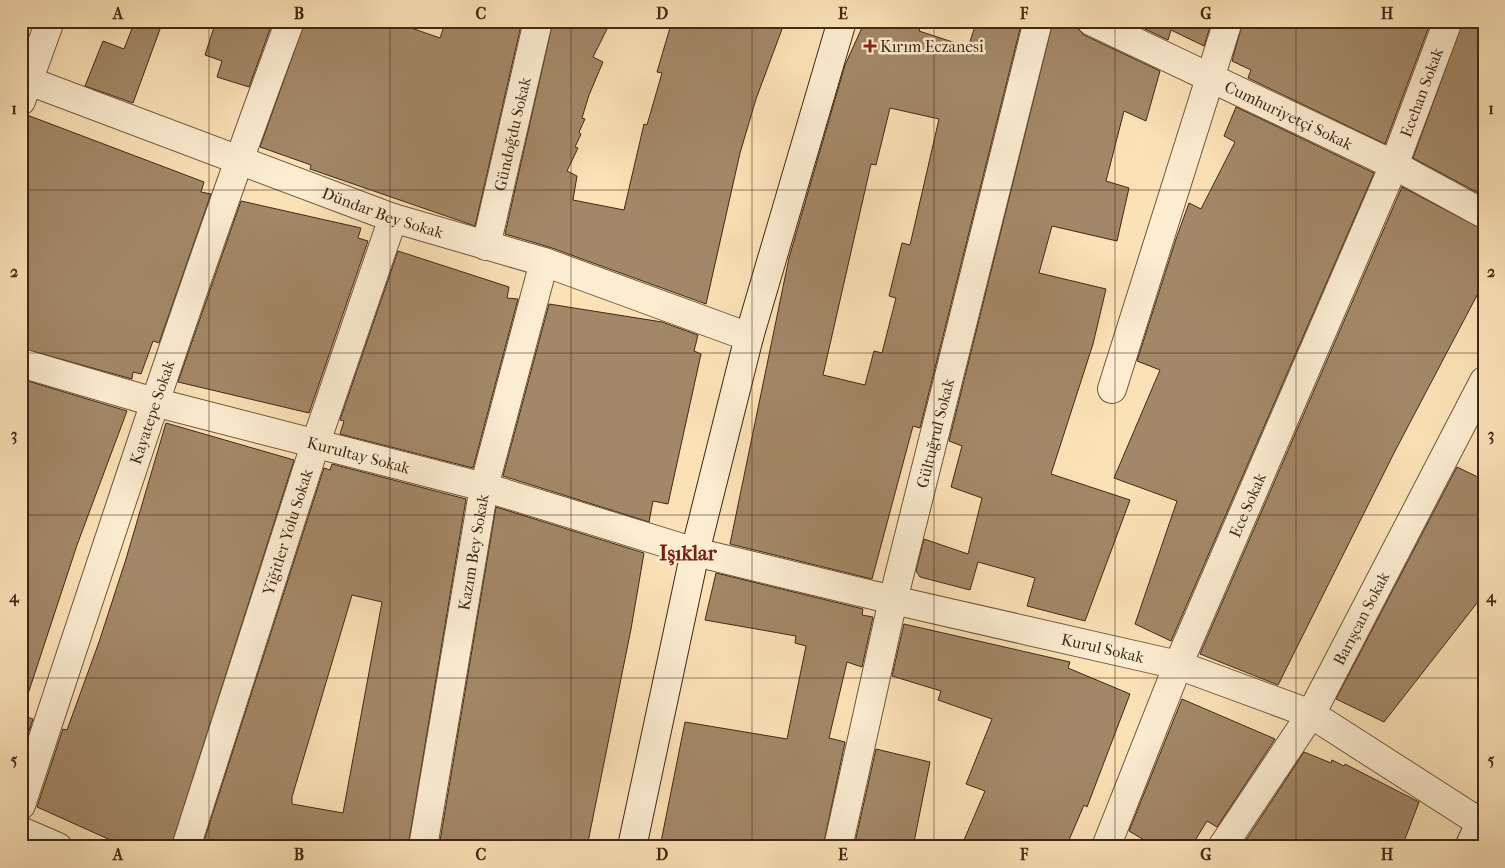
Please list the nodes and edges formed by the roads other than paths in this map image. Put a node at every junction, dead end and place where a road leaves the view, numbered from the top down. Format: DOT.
graph roads {
  1 [pos="50,21"];
  2 [pos="290,21"];
  3 [pos="538,21"];
  4 [pos="842,21"];
  5 [pos="1038,21"];
  6 [pos="1091,21"];
  7 [pos="1228,21"];
  8 [pos="1448,21"];
  9 [pos="1211,78"];
  10 [pos="24,87"];
  11 [pos="238,161"];
  12 [pos="1394,165"];
  13 [pos="1484,214"];
  14 [pos="392,218"];
  15 [pos="486,246"];
  16 [pos="544,262"];
  17 [pos="749,336"];
  18 [pos="21,363"];
  19 [pos="1484,381"];
  20 [pos="1112,388"];
  21 [pos="154,402"];
  22 [pos="315,445"];
  23 [pos="484,487"];
  24 [pos="695,552"];
  25 [pos="893,600"];
  26 [pos="1178,665"];
  27 [pos="1311,714"];
  28 [pos="21,805"];
  29 [pos="1479,827"];
  30 [pos="21,831"];
  31 [pos="58,847"];
  32 [pos="186,847"];
  33 [pos="423,847"];
  34 [pos="632,847"];
  35 [pos="838,847"];
  36 [pos="1106,847"];
  37 [pos="1222,847"];
  1 -- 10 [label="street"];
  2 -- 11 [label="street, Kayatepe Sokak"];
  3 -- 15 [label="street, Gündoğdu Sokak"];
  4 -- 17 [label="street"];
  5 -- 25 [label="street, Gültuğrul Sokak"];
  6 -- 9 [label="street, Cumhuriyetçi Sokak"];
  7 -- 9 [label="street"];
  8 -- 12 [label="street, Ecehan Sokak"];
  9 -- 12 [label="street, Cumhuriyetçi Sokak"];
  9 -- 20 [label="street"];
  10 -- 11 [label="street, Dündar Bey Sokak"];
  11 -- 14 [label="street, Dündar Bey Sokak"];
  11 -- 21 [label="street, Kayatepe Sokak"];
  12 -- 13 [label="street, Cumhuriyetçi Sokak"];
  12 -- 26 [label="street, Ece Sokak"];
  14 -- 15 [label="street, Dündar Bey Sokak"];
  14 -- 22 [label="street, Yiğitler Yolu Sokak"];
  15 -- 16 [label="street, Dündar Bey Sokak"];
  16 -- 17 [label="street, Dündar Bey Sokak"];
  16 -- 23 [label="street, Kazım Bey Sokak"];
  17 -- 24 [label="street"];
  18 -- 21 [label="street, Kurultay Sokak"];
  19 -- 27 [label="street, Barışcan Sokak"];
  21 -- 22 [label="street, Kurultay Sokak"];
  21 -- 28 [label="street, Kayatepe Sokak"];
  22 -- 23 [label="street, Kurultay Sokak"];
  22 -- 32 [label="street, Yiğitler Yolu Sokak"];
  23 -- 24 [label="street, Kurultay Sokak"];
  23 -- 33 [label="street, Kazım Bey Sokak"];
  24 -- 25 [label="street, Kurul Sokak"];
  24 -- 34 [label="street"];
  25 -- 26 [label="street, Kurul Sokak"];
  25 -- 35 [label="street, Gültuğrul Sokak"];
  26 -- 27 [label="street, Kurul Sokak"];
  26 -- 36 [label="street, Ece Sokak"];
  27 -- 29 [label="street, Kurul Sokak"];
  27 -- 37 [label="street, Barışcan Sokak"];
  30 -- 31 [label="street"];
}
